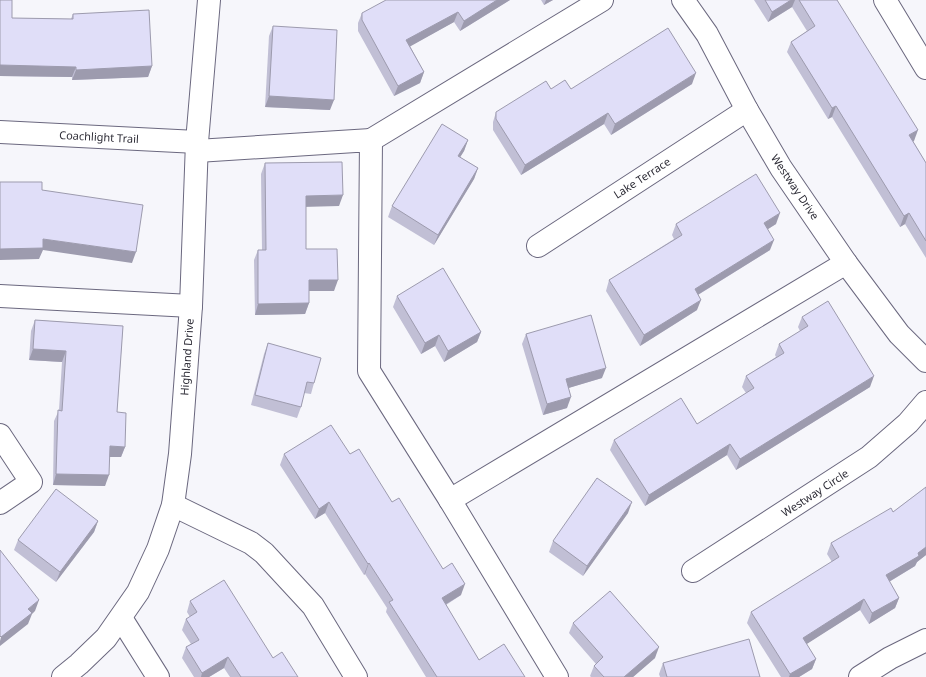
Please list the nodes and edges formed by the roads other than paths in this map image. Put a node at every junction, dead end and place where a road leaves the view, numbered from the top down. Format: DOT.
graph roads {
  1 [pos="209,0"];
  2 [pos="602,0"];
  3 [pos="683,0"];
  4 [pos="885,0"];
  5 [pos="926,68"];
  6 [pos="747,110"];
  7 [pos="0,132"];
  8 [pos="370,140"];
  9 [pos="197,147"];
  10 [pos="538,246"];
  11 [pos="846,263"];
  12 [pos="0,296"];
  13 [pos="191,306"];
  14 [pos="926,362"];
  15 [pos="926,402"];
  16 [pos="0,435"];
  17 [pos="450,500"];
  18 [pos="0,503"];
  19 [pos="173,505"];
  20 [pos="693,571"];
  21 [pos="121,618"];
  22 [pos="926,640"];
  23 [pos="77,673"];
  24 [pos="158,677"];
  25 [pos="356,677"];
  26 [pos="557,677"];
  27 [pos="860,677"];
  1 -- 9 [label="street, Highland Drive"];
  2 -- 8 [label="street"];
  3 -- 6 [label="street, Westway Drive"];
  4 -- 5 [label="street"];
  6 -- 10 [label="street, Lake Terrace"];
  6 -- 11 [label="street, Westway Drive"];
  7 -- 9 [label="street, Coachlight Trail"];
  8 -- 9 [label="street, Coachlight Trail"];
  8 -- 17 [label="street"];
  9 -- 13 [label="street, Highland Drive"];
  11 -- 14 [label="street, Westway Drive"];
  11 -- 17 [label="street"];
  12 -- 13 [label="street"];
  13 -- 19 [label="street, Highland Drive"];
  15 -- 20 [label="street, Westway Circle"];
  16 -- 18 [label="street"];
  17 -- 26 [label="street"];
  19 -- 21 [label="street, Highland Drive"];
  19 -- 25 [label="street"];
  21 -- 23 [label="street, Highland Drive"];
  21 -- 24 [label="street"];
  22 -- 27 [label="street"];
}
